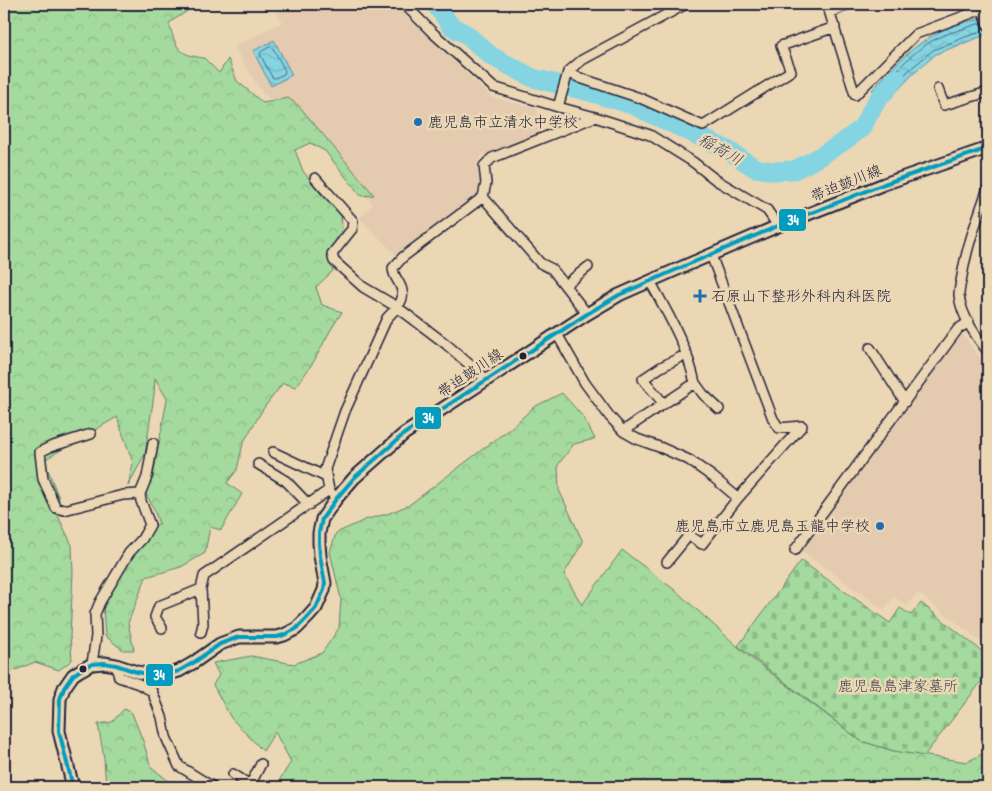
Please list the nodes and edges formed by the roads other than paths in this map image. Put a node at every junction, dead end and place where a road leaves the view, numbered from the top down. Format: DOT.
graph roads {
  1 [pos="404,4"];
  2 [pos="686,4"];
  3 [pos="827,4"];
  4 [pos="848,4"];
  5 [pos="985,8"];
  6 [pos="830,13"];
  7 [pos="988,23"];
  8 [pos="835,27"];
  9 [pos="568,74"];
  10 [pos="938,89"];
  11 [pos="988,92"];
  12 [pos="558,104"];
  13 [pos="594,117"];
  14 [pos="988,148"];
  15 [pos="316,178"];
  16 [pos="988,188"];
  17 [pos="483,197"];
  18 [pos="778,226"];
  19 [pos="711,255"];
  20 [pos="588,267"];
  21 [pos="650,281"];
  22 [pos="565,285"];
  23 [pos="397,307"];
  24 [pos="587,314"];
  25 [pos="968,322"];
  26 [pos="557,334"];
  27 [pos="870,348"];
  28 [pos="988,350"];
  29 [pos="686,354"];
  30 [pos="486,379"];
  31 [pos="695,383"];
  32 [pos="905,402"];
  33 [pos="664,404"];
  34 [pos="718,410"];
  35 [pos="623,431"];
  36 [pos="90,434"];
  37 [pos="154,443"];
  38 [pos="273,452"];
  39 [pos="258,464"];
  40 [pos="326,477"];
  41 [pos="140,494"];
  42 [pos="332,495"];
  43 [pos="738,498"];
  44 [pos="309,504"];
  45 [pos="795,550"];
  46 [pos="667,562"];
  47 [pos="201,589"];
  48 [pos="162,628"];
  49 [pos="201,632"];
  50 [pos="92,664"];
  51 [pos="116,665"];
  52 [pos="261,764"];
  53 [pos="233,774"];
  54 [pos="250,786"];
  55 [pos="73,787"];
  56 [pos="213,787"];
  1 -- 12 [label="street"];
  2 -- 9 [label="street"];
  3 -- 6 [label="street"];
  4 -- 6 [label="street"];
  5 -- 7 [label="street"];
  5 -- 8 [label="street"];
  6 -- 8 [label="street"];
  8 -- 9 [label="street"];
  9 -- 12 [label="street"];
  10 -- 11 [label="street"];
  12 -- 13 [label="street"];
  13 -- 17 [label="street"];
  13 -- 18 [label="street"];
  14 -- 18 [label="street, 帯迫皷川線"];
  15 -- 23 [label="street"];
  16 -- 25 [label="street"];
  17 -- 22 [label="street"];
  17 -- 23 [label="street"];
  18 -- 19 [label="street, 帯迫皷川線"];
  19 -- 21 [label="street, 帯迫皷川線"];
  19 -- 43 [label="street"];
  20 -- 22 [label="street"];
  21 -- 24 [label="street, 帯迫皷川線"];
  21 -- 29 [label="street"];
  22 -- 24 [label="street"];
  23 -- 30 [label="street"];
  23 -- 40 [label="street"];
  24 -- 26 [label="street, 帯迫皷川線"];
  25 -- 28 [label="street"];
  25 -- 32 [label="street"];
  26 -- 30 [label="street, 帯迫皷川線"];
  26 -- 35 [label="street"];
  27 -- 32 [label="street"];
  29 -- 31 [label="street"];
  29 -- 33 [label="street"];
  30 -- 42 [label="street, 帯迫皷川線"];
  31 -- 33 [label="street"];
  31 -- 34 [label="street"];
  32 -- 45 [label="street"];
  33 -- 35 [label="street"];
  35 -- 43 [label="street"];
  36 -- 41 [label="street"];
  37 -- 41 [label="street"];
  38 -- 40 [label="street"];
  39 -- 44 [label="street"];
  40 -- 42 [label="street"];
  41 -- 50 [label="street"];
  42 -- 44 [label="street"];
  42 -- 51 [label="street, 帯迫皷川線"];
  43 -- 46 [label="street"];
  44 -- 47 [label="street"];
  47 -- 48 [label="street"];
  47 -- 49 [label="street"];
  50 -- 51 [label="street, 帯迫皷川線"];
  50 -- 55 [label="street"];
  51 -- 56 [label="street"];
  52 -- 54 [label="street"];
  53 -- 54 [label="street"];
}
